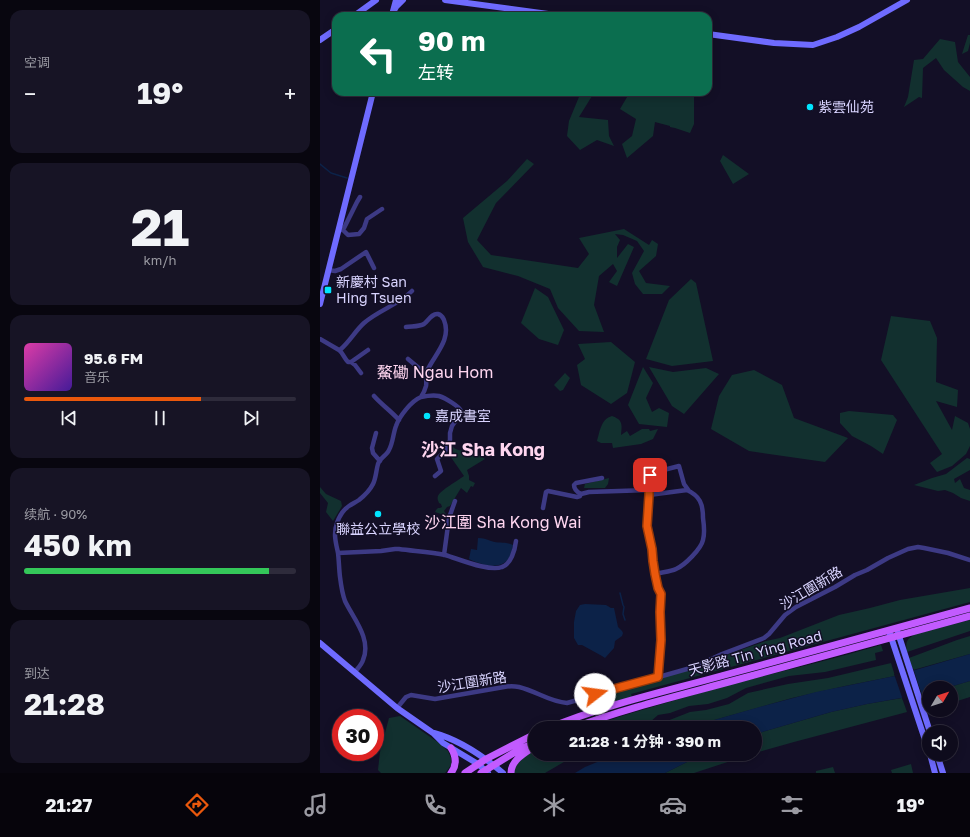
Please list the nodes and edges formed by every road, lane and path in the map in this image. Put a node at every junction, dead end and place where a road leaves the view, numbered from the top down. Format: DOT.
graph roads {
  1 [pos="376,0"];
  2 [pos="396,0"];
  3 [pos="403,0"];
  4 [pos="445,0"];
  5 [pos="907,0"];
  6 [pos="360,12"];
  7 [pos="393,12"];
  8 [pos="394,12"];
  9 [pos="534,12"];
  10 [pos="332,32"];
  11 [pos="712,35"];
  12 [pos="320,40"];
  13 [pos="371,96"];
  14 [pos="360,197"];
  15 [pos="382,209"];
  16 [pos="341,230"];
  17 [pos="374,268"];
  18 [pos="328,270"];
  19 [pos="412,291"];
  20 [pos="320,304"];
  21 [pos="406,327"];
  22 [pos="320,339"];
  23 [pos="339,350"];
  24 [pos="368,350"];
  25 [pos="408,359"];
  26 [pos="351,362"];
  27 [pos="361,373"];
  28 [pos="426,374"];
  29 [pos="374,396"];
  30 [pos="421,397"];
  31 [pos="399,420"];
  32 [pos="376,433"];
  33 [pos="380,461"];
  34 [pos="435,476"];
  35 [pos="602,478"];
  36 [pos="689,491"];
  37 [pos="649,493"];
  38 [pos="581,494"];
  39 [pos="455,501"];
  40 [pos="543,508"];
  41 [pos="516,541"];
  42 [pos="338,553"];
  43 [pos="444,555"];
  44 [pos="970,560"];
  45 [pos="655,574"];
  46 [pos="970,608"];
  47 [pos="970,616"];
  48 [pos="894,634"];
  49 [pos="320,642"];
  50 [pos="355,672"];
  51 [pos="658,677"];
  52 [pos="397,708"];
  53 [pos="567,721"];
  54 [pos="592,721"];
  55 [pos="927,725"];
  56 [pos="922,731"];
  57 [pos="433,733"];
  58 [pos="528,738"];
  59 [pos="528,746"];
  60 [pos="451,748"];
  61 [pos="528,750"];
  62 [pos="486,759"];
  63 [pos="931,761"];
  64 [pos="939,761"];
  65 [pos="478,764"];
  66 [pos="494,765"];
  67 [pos="485,772"];
  68 [pos="451,773"];
  69 [pos="465,773"];
  70 [pos="503,773"];
  71 [pos="511,773"];
  72 [pos="935,773"];
  73 [pos="943,773"];
  1 -- 6 [label="street"];
  2 -- 7 [label="street"];
  3 -- 8 [label="street"];
  4 -- 9 [label="street"];
  5 -- 11 [label="street"];
  10 -- 12 [label="street"];
  13 -- 16 [label="street"];
  14 -- 16 [label="street"];
  15 -- 16 [label="street"];
  16 -- 18 [label="street"];
  17 -- 18 [label="street"];
  18 -- 20 [label="street"];
  19 -- 23 [label="street"];
  21 -- 28 [label="street"];
  22 -- 23 [label="street"];
  23 -- 26 [label="street"];
  24 -- 26 [label="street"];
  25 -- 28 [label="street"];
  26 -- 27 [label="street"];
  28 -- 30 [label="street"];
  29 -- 31 [label="street"];
  30 -- 31 [label="street"];
  30 -- 34 [label="street"];
  31 -- 33 [label="street"];
  32 -- 33 [label="street"];
  33 -- 42 [label="street"];
  35 -- 38 [label="street"];
  36 -- 37 [label="street"];
  36 -- 37 [label="street"];
  36 -- 45 [label="street"];
  37 -- 38 [label="street"];
  37 -- 45 [label="street"];
  38 -- 40 [label="street"];
  39 -- 43 [label="street"];
  41 -- 43 [label="street"];
  42 -- 43 [label="street"];
  42 -- 50 [label="street"];
  44 -- 51 [label="street, 沙江圍新路"];
  45 -- 51 [label="street"];
  46 -- 48 [label="main road, 天影路 Tin Ying Road"];
  47 -- 48 [label="main road, 天影路 Tin Ying Road"];
  48 -- 53 [label="main road, 天影路 Tin Ying Road"];
  48 -- 54 [label="main road, 天影路 Tin Ying Road"];
  48 -- 55 [label="street"];
  48 -- 56 [label="street"];
  49 -- 50 [label="street"];
  50 -- 52 [label="street"];
  51 -- 52 [label="street, 沙江圍新路"];
  52 -- 57 [label="street"];
  57 -- 60 [label="street"];
  57 -- 62 [label="street"];
  58 -- 62 [label="main road"];
  59 -- 66 [label="main road"];
  60 -- 65 [label="street"];
  60 -- 68 [label="main road"];
  61 -- 71 [label="main road"];
  62 -- 65 [label="main road"];
  62 -- 66 [label="street"];
  63 -- 72 [label="street"];
  64 -- 73 [label="street"];
  65 -- 67 [label="street"];
  65 -- 69 [label="main road"];
  66 -- 67 [label="main road"];
  66 -- 70 [label="street"];
}
